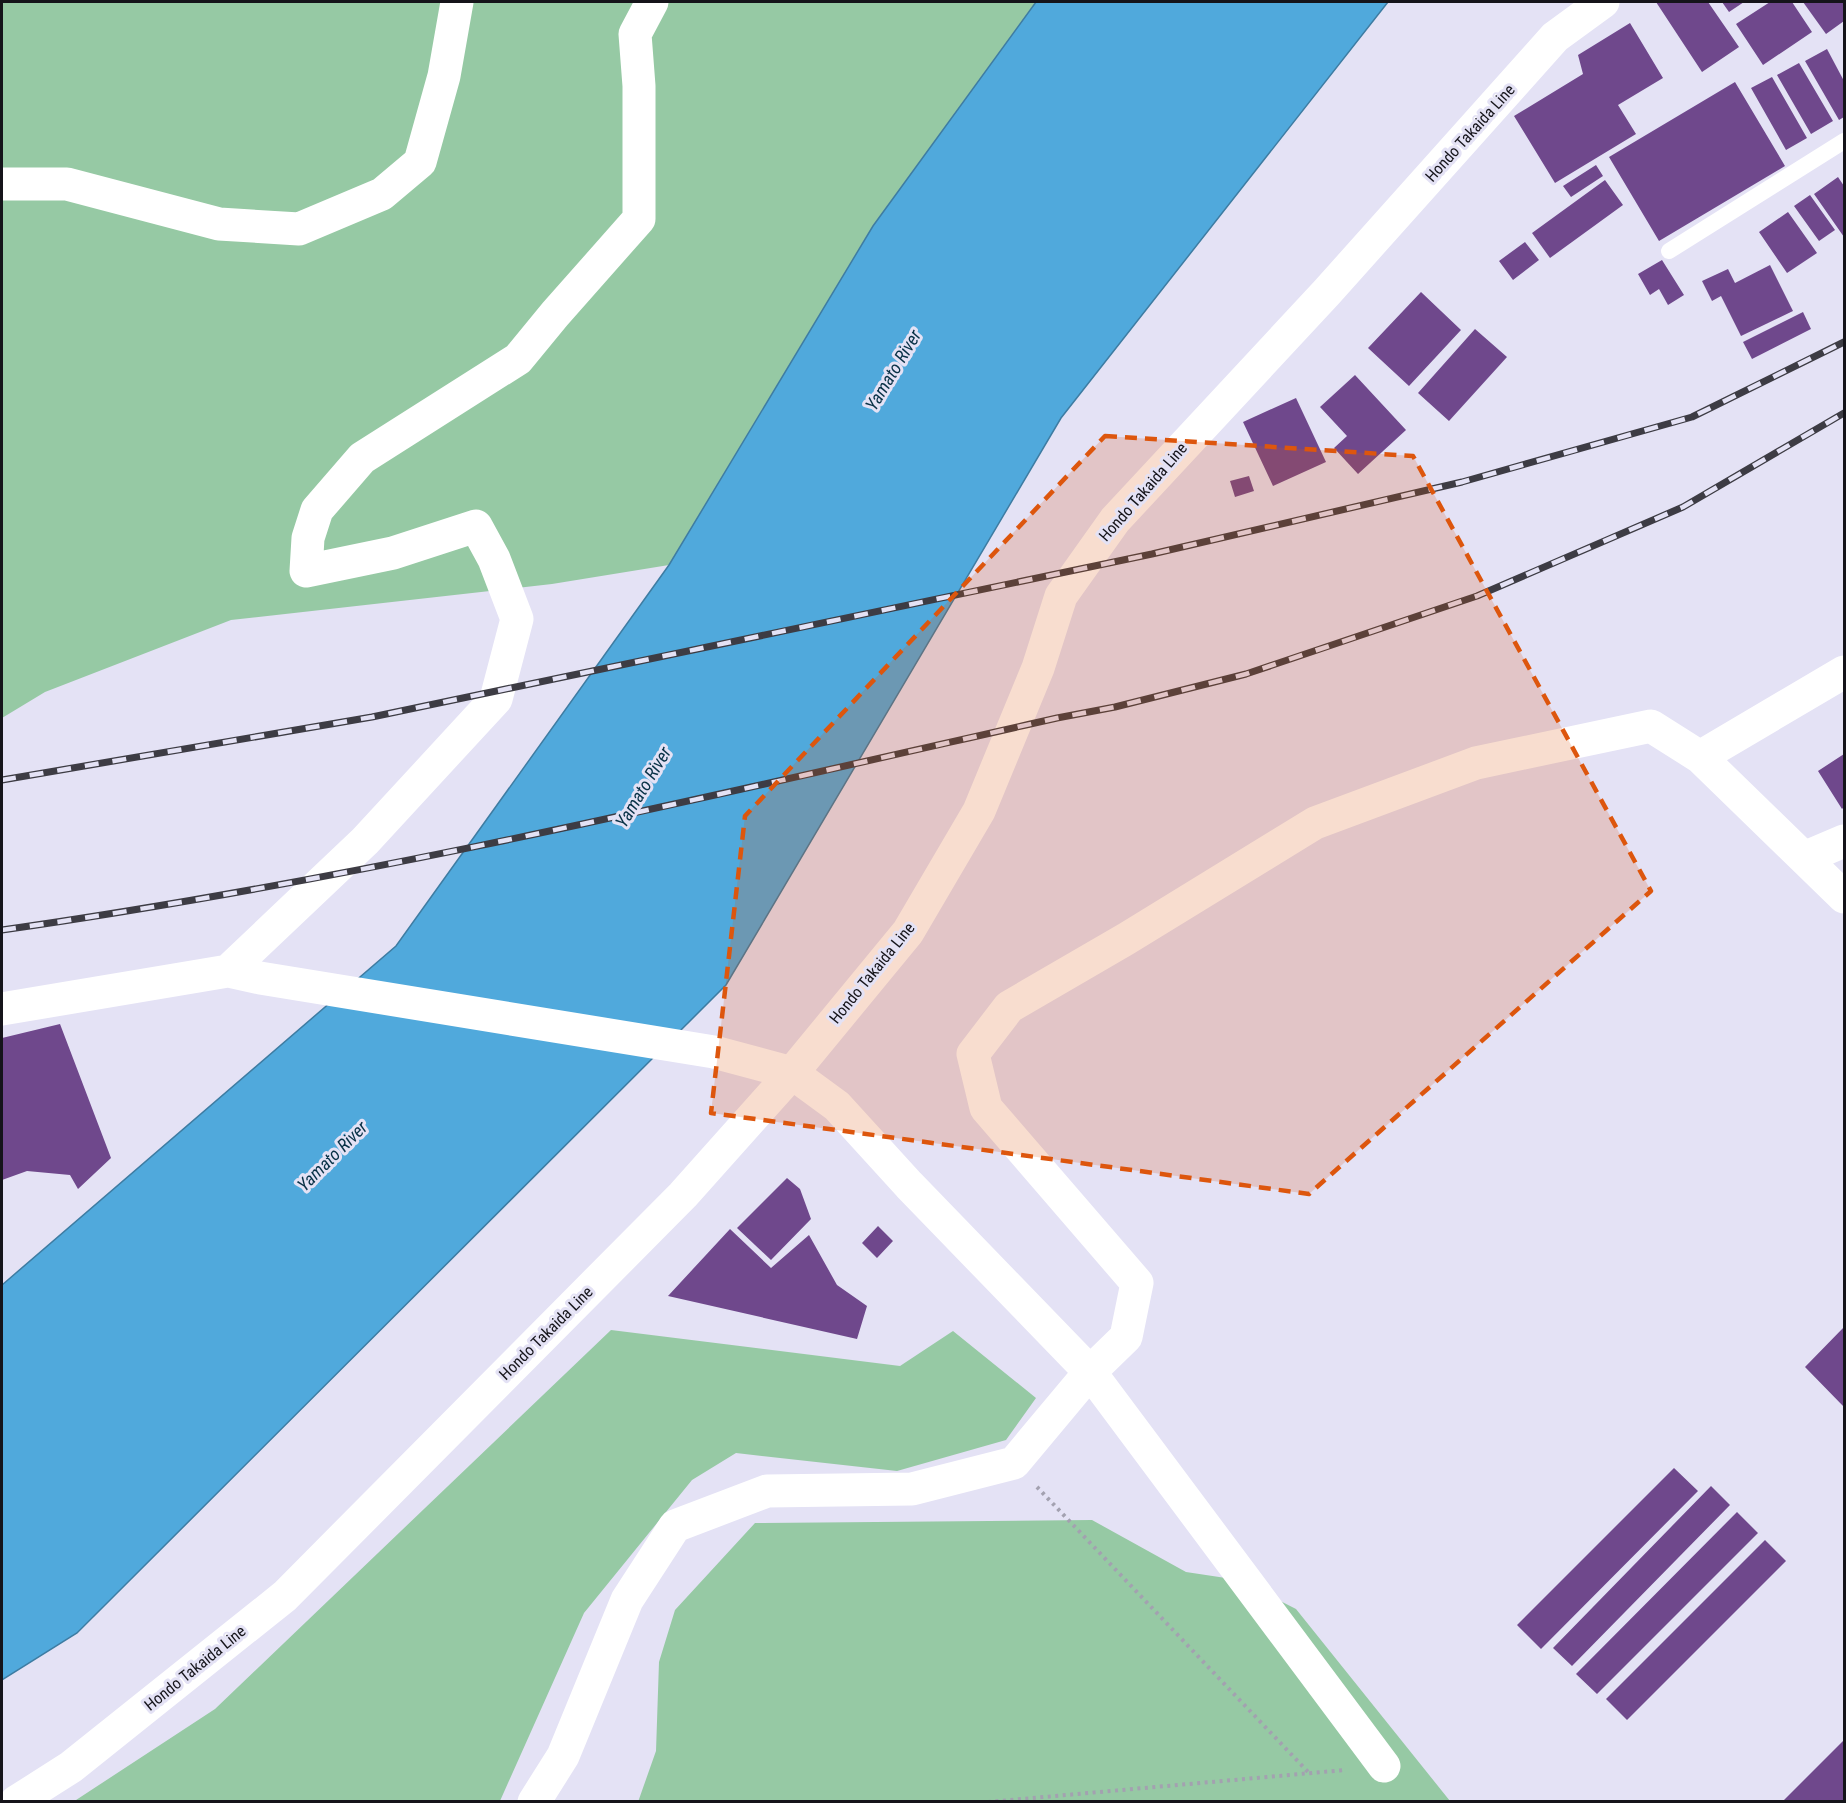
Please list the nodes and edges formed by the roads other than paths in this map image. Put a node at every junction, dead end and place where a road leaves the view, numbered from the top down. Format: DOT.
graph roads {
  1 [pos="457,2"];
  2 [pos="652,2"];
  3 [pos="1603,2"];
  4 [pos="1845,141"];
  5 [pos="2,184"];
  6 [pos="1669,251"];
  7 [pos="1845,672"];
  8 [pos="1700,757"];
  9 [pos="1845,841"];
  10 [pos="1804,858"];
  11 [pos="1845,897"];
  12 [pos="244,975"];
  13 [pos="2,1010"];
  14 [pos="792,1072"];
  15 [pos="1090,1372"];
  16 [pos="1384,1766"];
  17 [pos="16,1802"];
  18 [pos="534,1802"];
  1 -- 5 [label="street"];
  2 -- 12 [label="street"];
  3 -- 14 [label="street, Hondo Takaida Line"];
  4 -- 6 [label="lane"];
  7 -- 8 [label="street"];
  8 -- 10 [label="street"];
  8 -- 15 [label="street"];
  9 -- 10 [label="street"];
  10 -- 11 [label="street"];
  12 -- 13 [label="street"];
  12 -- 14 [label="street"];
  14 -- 15 [label="street"];
  14 -- 17 [label="street, Hondo Takaida Line"];
  15 -- 16 [label="street"];
  15 -- 18 [label="street"];
}
